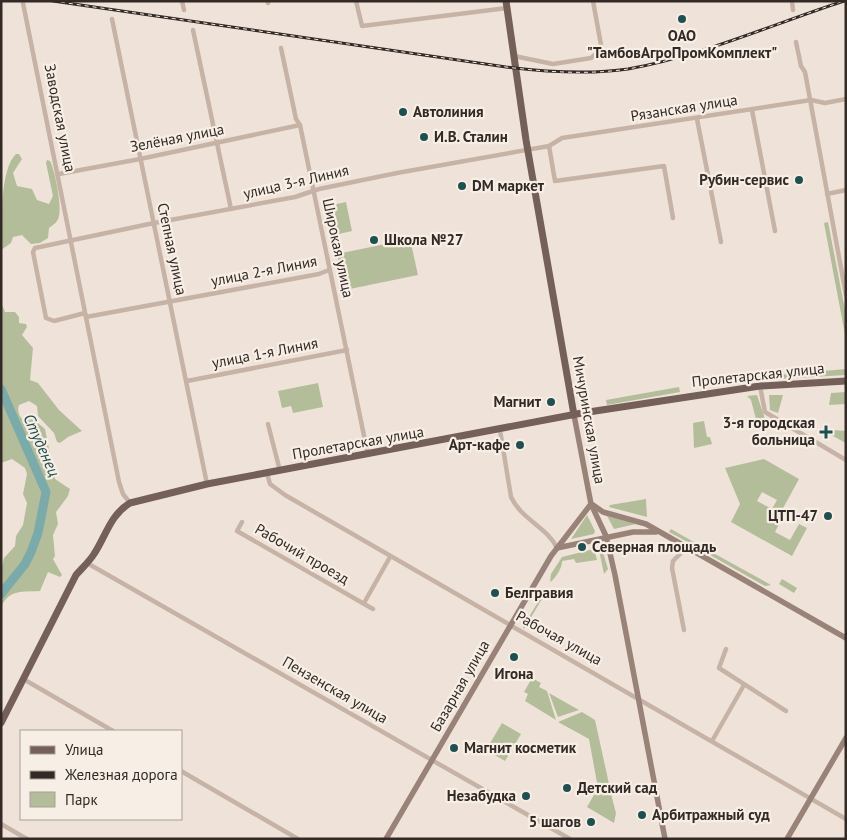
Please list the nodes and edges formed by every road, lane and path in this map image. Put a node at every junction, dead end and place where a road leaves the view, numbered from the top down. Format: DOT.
graph roads {
  1 [pos="182,1"];
  2 [pos="356,1"];
  3 [pos="593,1"];
  4 [pos="792,1"];
  5 [pos="23,3"];
  6 [pos="506,4"];
  7 [pos="184,10"];
  8 [pos="793,10"];
  9 [pos="112,18"];
  10 [pos="193,30"];
  11 [pos="796,42"];
  12 [pos="281,48"];
  13 [pos="514,56"];
  14 [pos="846,99"];
  15 [pos="811,100"];
  16 [pos="752,110"];
  17 [pos="697,119"];
  18 [pos="300,125"];
  19 [pos="217,144"];
  20 [pos="549,146"];
  21 [pos="528,149"];
  22 [pos="140,159"];
  23 [pos="59,174"];
  24 [pos="846,190"];
  25 [pos="313,192"];
  26 [pos="827,194"];
  27 [pos="231,209"];
  28 [pos="672,218"];
  29 [pos="154,223"];
  30 [pos="775,231"];
  31 [pos="70,240"];
  32 [pos="721,242"];
  33 [pos="329,270"];
  34 [pos="844,279"];
  35 [pos="846,294"];
  36 [pos="171,302"];
  37 [pos="86,315"];
  38 [pos="347,350"];
  39 [pos="188,381"];
  40 [pos="846,381"];
  41 [pos="760,386"];
  42 [pos="574,415"];
  43 [pos="268,424"];
  44 [pos="500,430"];
  45 [pos="368,455"];
  46 [pos="846,460"];
  47 [pos="280,471"];
  48 [pos="267,473"];
  49 [pos="207,484"];
  50 [pos="130,503"];
  51 [pos="591,504"];
  52 [pos="242,522"];
  53 [pos="661,533"];
  54 [pos="606,536"];
  55 [pos="687,547"];
  56 [pos="557,548"];
  57 [pos="390,557"];
  58 [pos="87,563"];
  59 [pos="364,603"];
  60 [pos="374,609"];
  61 [pos="510,624"];
  62 [pos="684,630"];
  63 [pos="846,638"];
  64 [pos="726,649"];
  65 [pos="25,680"];
  66 [pos="744,685"];
  67 [pos="639,698"];
  68 [pos="786,711"];
  69 [pos="1,723"];
  70 [pos="111,730"];
  71 [pos="846,738"];
  72 [pos="712,741"];
  73 [pos="431,761"];
  74 [pos="182,772"];
  75 [pos="811,799"];
  76 [pos="846,819"];
  77 [pos="1,824"];
  78 [pos="26,839"];
  79 [pos="298,839"];
  80 [pos="386,839"];
  81 [pos="570,839"];
  82 [pos="665,839"];
  83 [pos="788,839"];
  1 -- 7 [label="street"];
  2 -- 6 [label="street"];
  3 -- 13 [label="street"];
  4 -- 8 [label="street"];
  5 -- 23 [label="street, Заводская улица"];
  6 -- 13 [label="main road, Мичуринская улица"];
  9 -- 22 [label="street, Степная улица"];
  10 -- 19 [label="street"];
  11 -- 15 [label="street"];
  12 -- 18 [label="street, Широкая улица"];
  13 -- 21 [label="main road, Мичуринская улица"];
  14 -- 15 [label="street, Рязанская улица"];
  15 -- 16 [label="street, Рязанская улица"];
  15 -- 26 [label="street"];
  16 -- 17 [label="street, Рязанская улица"];
  16 -- 30 [label="street"];
  17 -- 20 [label="street, Рязанская улица"];
  17 -- 32 [label="street"];
  18 -- 19 [label="street, Зелёная улица"];
  18 -- 25 [label="street, Широкая улица"];
  19 -- 22 [label="street, Зелёная улица"];
  19 -- 27 [label="street"];
  20 -- 21 [label="street, Рязанская улица"];
  20 -- 28 [label="street"];
  21 -- 25 [label="street, улица 3-я Линия"];
  21 -- 42 [label="main road, Мичуринская улица"];
  22 -- 23 [label="street, Зелёная улица"];
  22 -- 29 [label="street, Степная улица"];
  23 -- 31 [label="street, Заводская улица"];
  24 -- 26 [label="street"];
  25 -- 27 [label="street, улица 3-я Линия"];
  25 -- 33 [label="street, Широкая улица"];
  26 -- 34 [label="street"];
  27 -- 29 [label="street, улица 3-я Линия"];
  29 -- 31 [label="street, улица 3-я Линия"];
  29 -- 36 [label="street, Степная улица"];
  31 -- 37 [label="street, Заводская улица"];
  31 -- 37 [label="street"];
  33 -- 36 [label="street, улица 2-я Линия"];
  33 -- 38 [label="street, Широкая улица"];
  34 -- 35 [label="street"];
  36 -- 37 [label="street, улица 2-я Линия"];
  36 -- 39 [label="street, Степная улица"];
  37 -- 50 [label="street, Заводская улица"];
  38 -- 39 [label="street, улица 1-я Линия"];
  38 -- 45 [label="street, Широкая улица"];
  39 -- 49 [label="street, Степная улица"];
  40 -- 41 [label="main road, Пролетарская улица"];
  41 -- 42 [label="main road, Пролетарская улица"];
  41 -- 46 [label="street"];
  42 -- 44 [label="main road, Пролетарская улица"];
  42 -- 51 [label="main road, Мичуринская улица"];
  43 -- 47 [label="street"];
  44 -- 45 [label="main road, Пролетарская улица"];
  44 -- 56 [label="street"];
  45 -- 47 [label="main road, Пролетарская улица"];
  47 -- 48 [label="main road, Пролетарская улица"];
  48 -- 49 [label="main road, Пролетарская улица"];
  48 -- 57 [label="street, Рабочая улица"];
  49 -- 50 [label="main road, Пролетарская улица"];
  50 -- 58 [label="main road, Пролетарская улица"];
  51 -- 53 [label="main road"];
  51 -- 54 [label="main road, Мичуринская улица"];
  51 -- 56 [label="main road, Базарная улица"];
  52 -- 59 [label="street, Рабочий проезд"];
  53 -- 54 [label="main road"];
  53 -- 55 [label="main road"];
  54 -- 56 [label="main road"];
  54 -- 67 [label="main road, Мичуринская улица"];
  55 -- 62 [label="street"];
  55 -- 63 [label="main road"];
  56 -- 61 [label="main road, Базарная улица"];
  57 -- 59 [label="street"];
  57 -- 61 [label="street, Рабочая улица"];
  58 -- 65 [label="main road, Пролетарская улица"];
  58 -- 73 [label="street, Пензенская улица"];
  59 -- 60 [label="street, Рабочий проезд"];
  61 -- 67 [label="street, Рабочая улица"];
  61 -- 73 [label="main road, Базарная улица"];
  64 -- 66 [label="street"];
  65 -- 69 [label="main road, Пролетарская улица"];
  65 -- 70 [label="street"];
  66 -- 68 [label="street"];
  66 -- 72 [label="street"];
  67 -- 72 [label="street, Рабочая улица"];
  67 -- 82 [label="main road, Мичуринская улица"];
  71 -- 75 [label="main road"];
  72 -- 75 [label="street, Рабочая улица"];
  73 -- 80 [label="main road, Базарная улица"];
  73 -- 81 [label="street, Пензенская улица"];
  74 -- 79 [label="street"];
  75 -- 76 [label="street, Рабочая улица"];
  75 -- 83 [label="main road"];
  77 -- 78 [label="street"];
}
